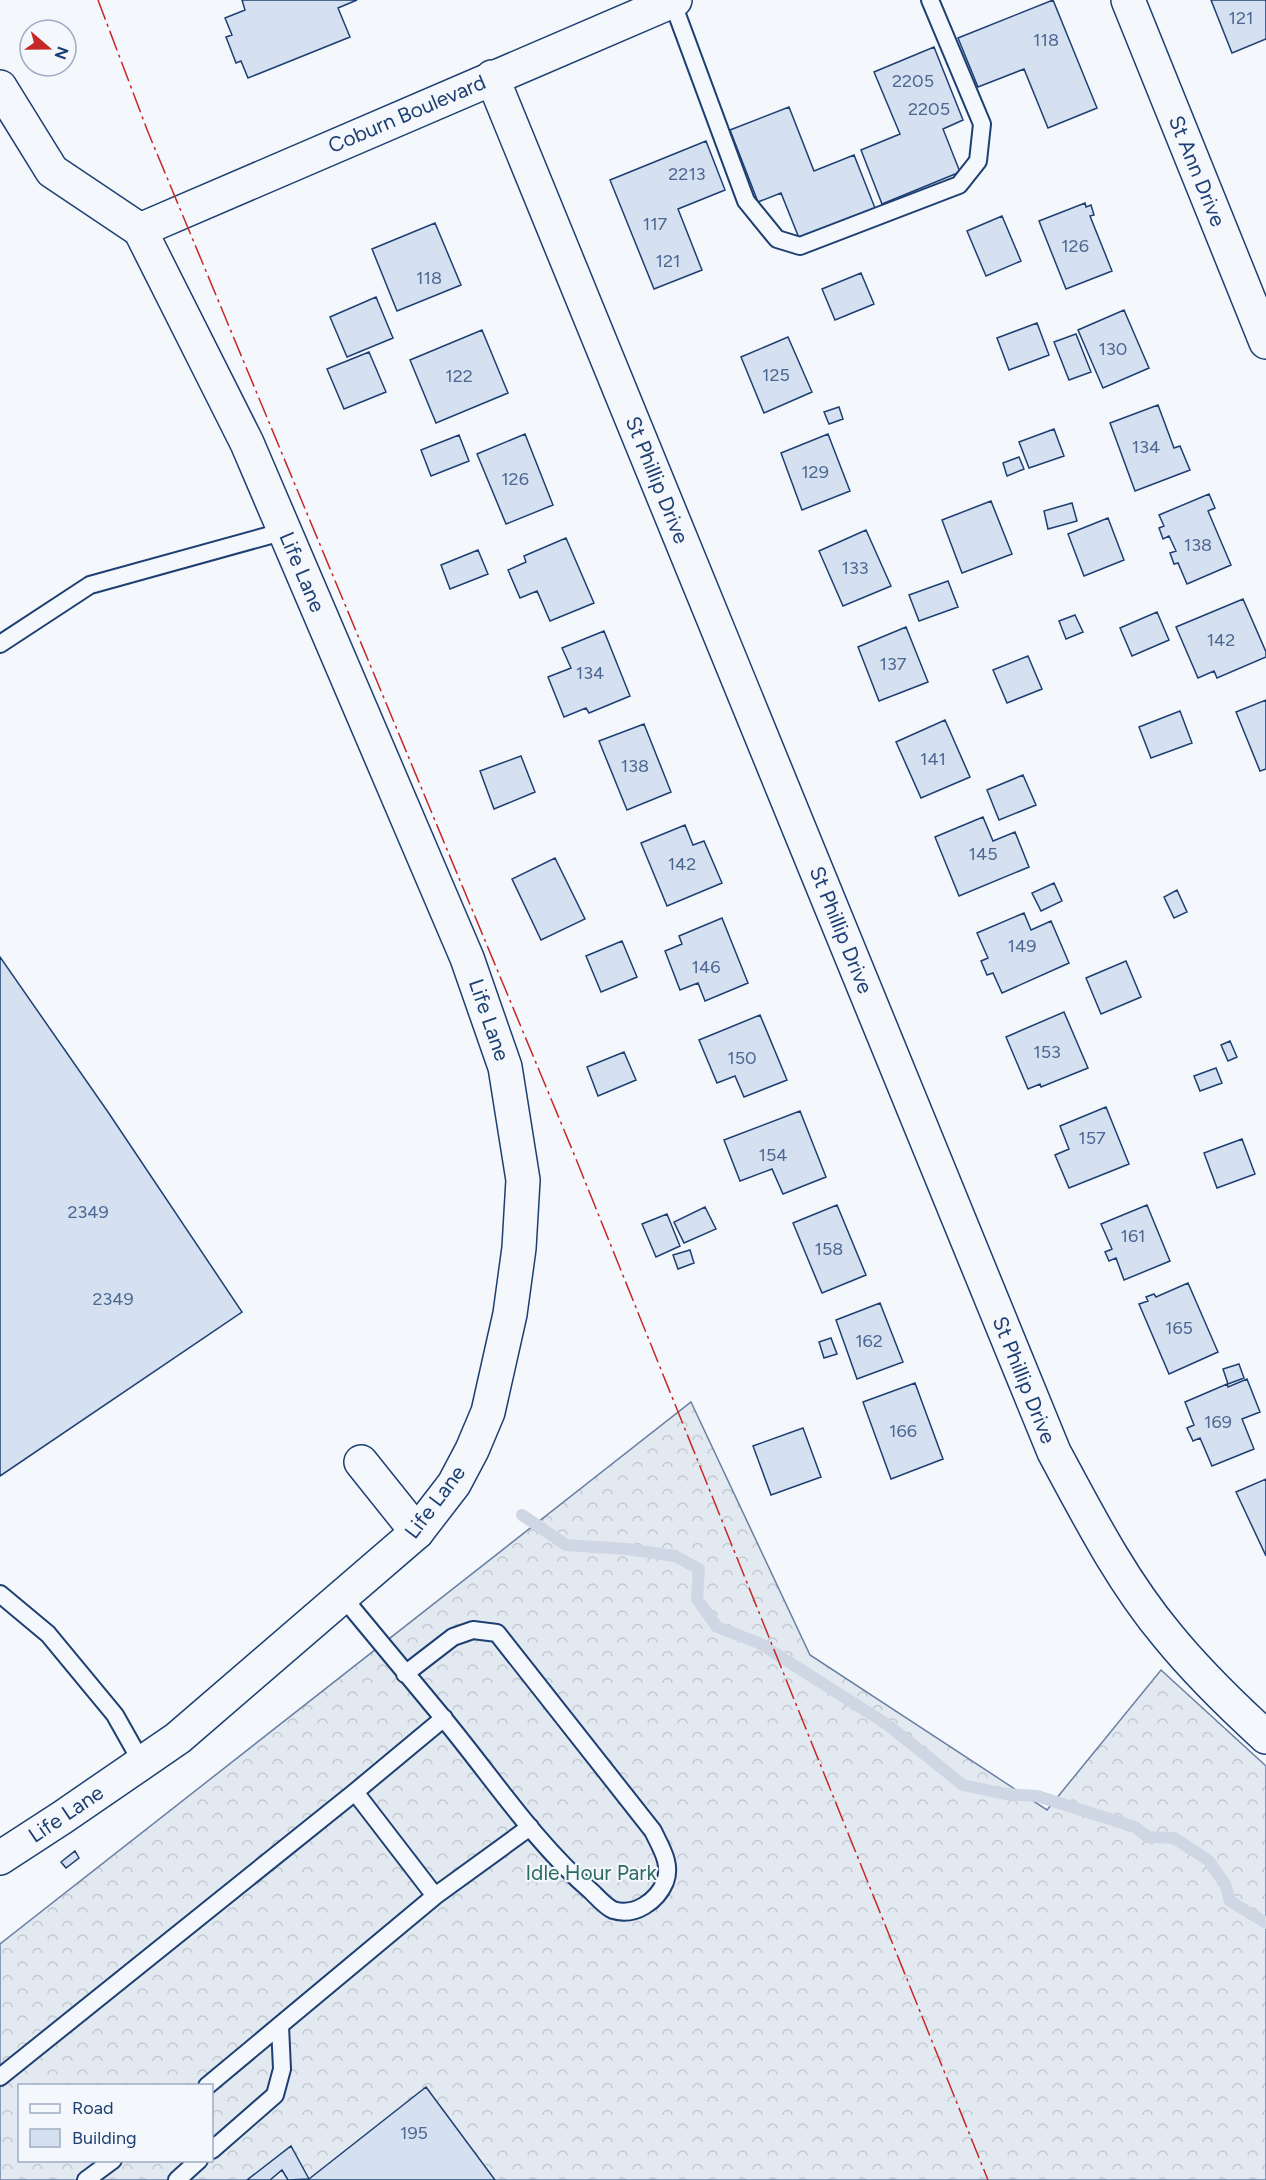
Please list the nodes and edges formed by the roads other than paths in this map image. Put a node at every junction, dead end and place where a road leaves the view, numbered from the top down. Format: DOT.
graph roads {
  1 [pos="930,0"];
  2 [pos="1128,0"];
  3 [pos="674,1"];
  4 [pos="492,77"];
  5 [pos="2,96"];
  6 [pos="140,230"];
  7 [pos="1266,342"];
  8 [pos="285,531"];
  9 [pos="0,644"];
  10 [pos="361,1462"];
  11 [pos="417,1532"];
  12 [pos="0,1594"];
  13 [pos="342,1596"];
  14 [pos="405,1674"];
  15 [pos="444,1718"];
  16 [pos="1266,1737"];
  17 [pos="142,1763"];
  18 [pos="355,1792"];
  19 [pos="530,1827"];
  20 [pos="0,1858"];
  21 [pos="435,1896"];
  22 [pos="280,2026"];
  23 [pos="0,2077"];
  24 [pos="208,2084"];
  25 [pos="213,2149"];
  26 [pos="110,2162"];
  27 [pos="197,2162"];
  28 [pos="86,2180"];
  29 [pos="177,2180"];
  1 -- 3 [label="lane"];
  2 -- 7 [label="street, St Ann Drive"];
  3 -- 4 [label="street, Coburn Boulevard"];
  4 -- 6 [label="street, Coburn Boulevard"];
  4 -- 16 [label="street, St Phillip Drive"];
  5 -- 6 [label="street, Life Lane"];
  6 -- 8 [label="street, Life Lane"];
  8 -- 9 [label="lane"];
  8 -- 11 [label="street, Life Lane"];
  10 -- 11 [label="street"];
  11 -- 13 [label="street, Life Lane"];
  12 -- 17 [label="lane"];
  13 -- 14 [label="lane"];
  13 -- 17 [label="street, Life Lane"];
  14 -- 15 [label="lane"];
  14 -- 19 [label="lane"];
  15 -- 18 [label="lane"];
  15 -- 19 [label="lane"];
  17 -- 20 [label="street, Life Lane"];
  18 -- 21 [label="lane"];
  18 -- 23 [label="lane"];
  19 -- 21 [label="lane"];
  21 -- 22 [label="lane"];
  22 -- 24 [label="lane"];
  22 -- 25 [label="lane"];
  26 -- 28 [label="lane"];
  27 -- 29 [label="lane"];
}
